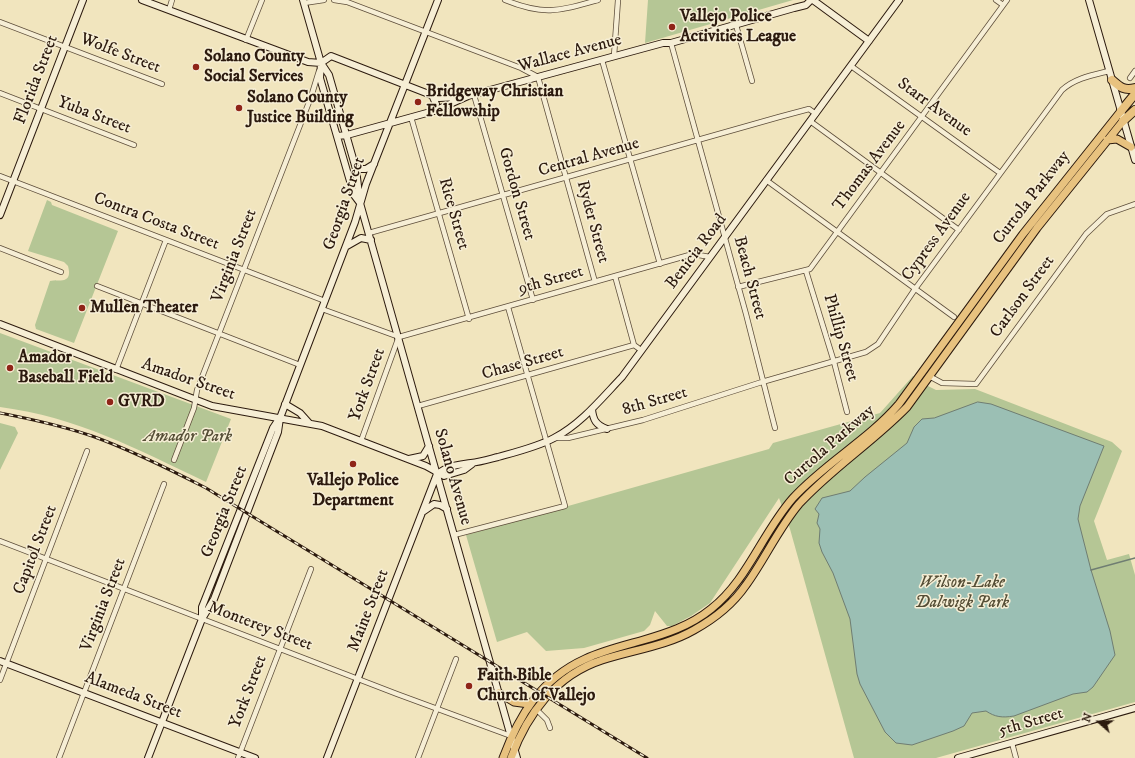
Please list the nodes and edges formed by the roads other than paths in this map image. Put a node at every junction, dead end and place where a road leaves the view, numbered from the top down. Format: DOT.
graph roads {
  1 [pos="83,0"];
  2 [pos="142,0"];
  3 [pos="172,0"];
  4 [pos="262,0"];
  5 [pos="324,0"];
  6 [pos="334,0"];
  7 [pos="438,0"];
  8 [pos="505,0"];
  9 [pos="598,0"];
  10 [pos="618,0"];
  11 [pos="812,0"];
  12 [pos="899,0"];
  13 [pos="996,0"];
  14 [pos="1007,0"];
  15 [pos="1089,0"];
  16 [pos="303,1"];
  17 [pos="1004,5"];
  18 [pos="169,10"];
  19 [pos="0,22"];
  20 [pos="736,25"];
  21 [pos="426,31"];
  22 [pos="246,40"];
  23 [pos="869,41"];
  24 [pos="671,43"];
  25 [pos="65,47"];
  26 [pos="614,56"];
  27 [pos="602,60"];
  28 [pos="321,63"];
  29 [pos="851,66"];
  30 [pos="1109,71"];
  31 [pos="1135,71"];
  32 [pos="538,77"];
  33 [pos="1130,78"];
  34 [pos="1112,80"];
  35 [pos="752,81"];
  36 [pos="162,84"];
  37 [pos="405,85"];
  38 [pos="1135,88"];
  39 [pos="0,93"];
  40 [pos="1135,94"];
  41 [pos="432,95"];
  42 [pos="471,96"];
  43 [pos="41,109"];
  44 [pos="434,110"];
  45 [pos="1135,110"];
  46 [pos="1121,111"];
  47 [pos="816,114"];
  48 [pos="412,117"];
  49 [pos="922,117"];
  50 [pos="810,121"];
  51 [pos="1123,121"];
  52 [pos="390,123"];
  53 [pos="347,135"];
  54 [pos="337,136"];
  55 [pos="1107,140"];
  56 [pos="698,141"];
  57 [pos="134,145"];
  58 [pos="1131,147"];
  59 [pos="630,160"];
  60 [pos="1135,160"];
  61 [pos="374,164"];
  62 [pos="356,168"];
  63 [pos="881,173"];
  64 [pos="1000,173"];
  65 [pos="0,176"];
  66 [pos="566,178"];
  67 [pos="766,180"];
  68 [pos="13,181"];
  69 [pos="503,196"];
  70 [pos="360,204"];
  71 [pos="1135,204"];
  72 [pos="439,213"];
  73 [pos="0,215"];
  74 [pos="958,230"];
  75 [pos="837,232"];
  76 [pos="370,236"];
  77 [pos="724,238"];
  78 [pos="166,240"];
  79 [pos="345,247"];
  80 [pos="0,248"];
  81 [pos="710,257"];
  82 [pos="660,264"];
  83 [pos="243,270"];
  84 [pos="806,271"];
  85 [pos="61,272"];
  86 [pos="615,276"];
  87 [pos="595,282"];
  88 [pos="97,286"];
  89 [pos="738,287"];
  90 [pos="915,289"];
  91 [pos="533,300"];
  92 [pos="325,301"];
  93 [pos="142,303"];
  94 [pos="508,307"];
  95 [pos="322,309"];
  96 [pos="954,317"];
  97 [pos="469,319"];
  98 [pos="0,324"];
  99 [pos="219,334"];
  100 [pos="398,337"];
  101 [pos="634,345"];
  102 [pos="641,350"];
  103 [pos="931,359"];
  104 [pos="834,362"];
  105 [pos="300,365"];
  106 [pos="116,370"];
  107 [pos="527,376"];
  108 [pos="929,376"];
  109 [pos="762,382"];
  110 [pos="195,400"];
  111 [pos="285,404"];
  112 [pos="418,406"];
  113 [pos="592,409"];
  114 [pos="847,412"];
  115 [pos="280,418"];
  116 [pos="310,423"];
  117 [pos="775,428"];
  118 [pos="606,429"];
  119 [pos="554,438"];
  120 [pos="361,441"];
  121 [pos="546,441"];
  122 [pos="429,446"];
  123 [pos="87,451"];
  124 [pos="174,460"];
  125 [pos="407,460"];
  126 [pos="437,474"];
  127 [pos="164,484"];
  128 [pos="447,509"];
  129 [pos="422,512"];
  130 [pos="454,535"];
  131 [pos="0,540"];
  132 [pos="46,558"];
  133 [pos="311,569"];
  134 [pos="125,588"];
  135 [pos="202,619"];
  136 [pos="280,649"];
  137 [pos="456,659"];
  138 [pos="0,661"];
  139 [pos="7,663"];
  140 [pos="358,679"];
  141 [pos="0,680"];
  142 [pos="84,693"];
  143 [pos="499,693"];
  144 [pos="529,704"];
  145 [pos="437,708"];
  146 [pos="1135,708"];
  147 [pos="536,709"];
  148 [pos="162,722"];
  149 [pos="550,728"];
  150 [pos="511,736"];
  151 [pos="1012,743"];
  152 [pos="514,748"];
  153 [pos="239,755"];
  154 [pos="59,758"];
  155 [pos="148,758"];
  156 [pos="255,758"];
  157 [pos="328,758"];
  158 [pos="418,758"];
  159 [pos="503,758"];
  160 [pos="511,758"];
  161 [pos="517,758"];
  162 [pos="958,758"];
  163 [pos="1016,758"];
  1 -- 25 [label="main road, Florida Street"];
  2 -- 18 [label="main road"];
  3 -- 18 [label="street"];
  4 -- 22 [label="street"];
  5 -- 16 [label="street"];
  6 -- 21 [label="street"];
  7 -- 21 [label="main road, Georgia Street"];
  8 -- 9 [label="street"];
  10 -- 26 [label="street"];
  11 -- 20 [label="main road, Wallace Avenue"];
  11 -- 23 [label="main road"];
  12 -- 23 [label="main road, Benicia Road"];
  13 -- 17 [label="street"];
  14 -- 17 [label="street, Thomas Avenue"];
  15 -- 30 [label="main road"];
  16 -- 28 [label="main road, Solano Avenue"];
  17 -- 49 [label="street, Thomas Avenue"];
  18 -- 22 [label="main road"];
  19 -- 25 [label="street, Wolfe Street"];
  20 -- 24 [label="main road, Wallace Avenue"];
  20 -- 35 [label="street"];
  21 -- 32 [label="street"];
  21 -- 37 [label="main road, Georgia Street"];
  22 -- 28 [label="main road"];
  23 -- 29 [label="main road, Benicia Road"];
  24 -- 26 [label="main road, Wallace Avenue"];
  24 -- 56 [label="street, Beach Street"];
  25 -- 36 [label="street, Wolfe Street"];
  25 -- 43 [label="main road, Florida Street"];
  26 -- 27 [label="main road, Wallace Avenue"];
  27 -- 32 [label="main road, Wallace Avenue"];
  27 -- 59 [label="street"];
  28 -- 37 [label="main road"];
  28 -- 53 [label="main road, Solano Avenue"];
  28 -- 54 [label="main road, Solano Avenue"];
  28 -- 83 [label="street, Virginia Street"];
  29 -- 47 [label="main road, Benicia Road"];
  29 -- 49 [label="street, Starr Avenue"];
  30 -- 34 [label="main road"];
  30 -- 64 [label="street, Cypress Avenue"];
  31 -- 33 [label="street"];
  32 -- 42 [label="main road, Wallace Avenue"];
  32 -- 66 [label="street, Ryder Street"];
  34 -- 38 [label="highway"];
  34 -- 46 [label="main road"];
  37 -- 41 [label="main road"];
  37 -- 52 [label="main road, Georgia Street"];
  39 -- 43 [label="street, Yuba Street"];
  40 -- 46 [label="highway, Curtola Parkway"];
  41 -- 42 [label="main road"];
  41 -- 44 [label="main road"];
  42 -- 44 [label="main road, Wallace Avenue"];
  42 -- 69 [label="street, Gordon Street"];
  43 -- 57 [label="street, Yuba Street"];
  43 -- 68 [label="main road, Florida Street"];
  44 -- 48 [label="main road, Wallace Avenue"];
  45 -- 51 [label="highway, Curtola Parkway"];
  46 -- 51 [label="main road"];
  46 -- 103 [label="main road, Curtola Parkway"];
  47 -- 50 [label="main road, Benicia Road"];
  47 -- 56 [label="street, Central Avenue"];
  48 -- 52 [label="main road, Wallace Avenue"];
  48 -- 72 [label="street, Rice Street"];
  49 -- 63 [label="street, Thomas Avenue"];
  49 -- 64 [label="street, Starr Avenue"];
  50 -- 63 [label="street"];
  50 -- 67 [label="main road, Benicia Road"];
  51 -- 55 [label="main road, Curtola Parkway"];
  51 -- 58 [label="main road"];
  52 -- 53 [label="main road, Wallace Avenue"];
  52 -- 61 [label="main road, Georgia Street"];
  53 -- 54 [label="main road, Wallace Avenue"];
  53 -- 62 [label="main road, Solano Avenue"];
  54 -- 70 [label="main road, Solano Avenue"];
  55 -- 58 [label="main road"];
  55 -- 108 [label="main road, Curtola Parkway"];
  56 -- 59 [label="street, Central Avenue"];
  56 -- 77 [label="street, Beach Street"];
  58 -- 60 [label="main road"];
  59 -- 66 [label="street, Central Avenue"];
  59 -- 82 [label="street"];
  61 -- 62 [label="main road"];
  61 -- 70 [label="main road, Georgia Street"];
  62 -- 70 [label="main road, Solano Avenue"];
  63 -- 74 [label="street"];
  63 -- 75 [label="street, Thomas Avenue"];
  64 -- 74 [label="street, Cypress Avenue"];
  65 -- 68 [label="street, Contra Costa Street"];
  66 -- 69 [label="street, Central Avenue"];
  66 -- 87 [label="street, Ryder Street"];
  67 -- 75 [label="street"];
  67 -- 77 [label="main road, Benicia Road"];
  68 -- 73 [label="main road, Florida Street"];
  68 -- 78 [label="street, Contra Costa Street"];
  69 -- 72 [label="street, Central Avenue"];
  69 -- 91 [label="street, Gordon Street"];
  70 -- 76 [label="main road, Solano Avenue"];
  70 -- 79 [label="main road, Georgia Street"];
  71 -- 108 [label="street, Carlson Street"];
  72 -- 76 [label="street, Central Avenue"];
  72 -- 97 [label="street, Rice Street"];
  74 -- 90 [label="street, Cypress Avenue"];
  75 -- 84 [label="street, Thomas Avenue"];
  75 -- 90 [label="street"];
  76 -- 79 [label="main road"];
  76 -- 100 [label="main road, Solano Avenue"];
  77 -- 81 [label="main road, Benicia Road"];
  77 -- 89 [label="street, Beach Street"];
  78 -- 83 [label="street, Contra Costa Street"];
  78 -- 93 [label="street"];
  79 -- 92 [label="main road, Georgia Street"];
  80 -- 85 [label="street"];
  81 -- 82 [label="street, 9th Street"];
  81 -- 102 [label="main road, Benicia Road"];
  82 -- 86 [label="street, 9th Street"];
  83 -- 92 [label="street, Contra Costa Street"];
  83 -- 99 [label="street, Virginia Street"];
  84 -- 89 [label="street"];
  84 -- 104 [label="street, Phillip Street"];
  86 -- 87 [label="street, 9th Street"];
  86 -- 101 [label="street, Ryder Street"];
  87 -- 91 [label="street, 9th Street"];
  88 -- 93 [label="street"];
  89 -- 109 [label="street, Beach Street"];
  90 -- 96 [label="street"];
  90 -- 104 [label="street, Cypress Avenue"];
  91 -- 94 [label="street, 9th Street"];
  92 -- 95 [label="main road, Georgia Street"];
  93 -- 99 [label="street"];
  93 -- 106 [label="street"];
  94 -- 97 [label="street, 9th Street"];
  94 -- 107 [label="street"];
  95 -- 100 [label="street"];
  95 -- 105 [label="main road, Georgia Street"];
  97 -- 100 [label="street, 9th Street"];
  98 -- 106 [label="main road, Amador Street"];
  99 -- 105 [label="street"];
  99 -- 110 [label="street, Virginia Street"];
  100 -- 112 [label="main road, Solano Avenue"];
  100 -- 120 [label="street, York Street"];
  101 -- 102 [label="street"];
  101 -- 107 [label="street, Chase Street"];
  102 -- 113 [label="main road, Benicia Road"];
  103 -- 108 [label="main road"];
  103 -- 144 [label="main road, Curtola Parkway"];
  104 -- 109 [label="street, Cypress Avenue"];
  104 -- 114 [label="street, Phillip Street"];
  105 -- 111 [label="main road, Georgia Street"];
  106 -- 110 [label="main road, Amador Street"];
  107 -- 112 [label="street, Chase Street"];
  107 -- 121 [label="street"];
  108 -- 147 [label="main road, Curtola Parkway"];
  109 -- 117 [label="street, Beach Street"];
  109 -- 118 [label="street, 8th Street"];
  110 -- 115 [label="main road, Amador Street"];
  110 -- 124 [label="street, Virginia Street"];
  111 -- 115 [label="main road, Georgia Street"];
  111 -- 116 [label="main road"];
  112 -- 122 [label="main road, Solano Avenue"];
  113 -- 118 [label="main road"];
  113 -- 119 [label="main road, Benicia Road"];
  115 -- 116 [label="main road, Amador Street"];
  115 -- 135 [label="main road, Georgia Street"];
  116 -- 120 [label="main road, Amador Street"];
  118 -- 119 [label="street, 8th Street"];
  119 -- 121 [label="main road, Benicia Road"];
  120 -- 125 [label="main road, Amador Street"];
  121 -- 126 [label="main road, Benicia Road"];
  121 -- 130 [label="street"];
  122 -- 125 [label="main road"];
  122 -- 126 [label="main road, Solano Avenue"];
  123 -- 132 [label="street, Capitol Street"];
  125 -- 126 [label="main road, Amador Street"];
  126 -- 128 [label="main road, Solano Avenue"];
  126 -- 129 [label="main road, Maine Street"];
  127 -- 134 [label="street, Virginia Street"];
  128 -- 129 [label="main road"];
  128 -- 130 [label="main road, Solano Avenue"];
  129 -- 140 [label="main road, Maine Street"];
  130 -- 143 [label="main road, Solano Avenue"];
  131 -- 132 [label="street, Monterey Street"];
  132 -- 134 [label="street, Monterey Street"];
  132 -- 139 [label="street, Capitol Street"];
  133 -- 136 [label="street, York Street"];
  134 -- 135 [label="street, Monterey Street"];
  134 -- 142 [label="street, Virginia Street"];
  135 -- 136 [label="street, Monterey Street"];
  135 -- 148 [label="main road, Georgia Street"];
  136 -- 140 [label="street, Monterey Street"];
  136 -- 153 [label="street, York Street"];
  137 -- 145 [label="street"];
  138 -- 139 [label="main road, Alameda Street"];
  139 -- 141 [label="street, Capitol Street"];
  139 -- 142 [label="main road, Alameda Street"];
  140 -- 145 [label="street, Monterey Street"];
  140 -- 157 [label="main road, Maine Street"];
  142 -- 148 [label="main road, Alameda Street"];
  142 -- 154 [label="street, Virginia Street"];
  143 -- 144 [label="main road"];
  143 -- 150 [label="main road, Solano Avenue"];
  144 -- 147 [label="street"];
  144 -- 150 [label="main road, Curtola Parkway"];
  145 -- 150 [label="street, Monterey Street"];
  145 -- 158 [label="street"];
  146 -- 151 [label="main road, 5th Street"];
  147 -- 149 [label="street"];
  147 -- 152 [label="main road, Curtola Parkway"];
  148 -- 153 [label="main road, Alameda Street"];
  148 -- 155 [label="main road, Georgia Street"];
  150 -- 152 [label="main road, Solano Avenue"];
  150 -- 159 [label="main road, Curtola Parkway"];
  151 -- 162 [label="main road, 5th Street"];
  151 -- 163 [label="street"];
  152 -- 160 [label="main road, Curtola Parkway"];
  152 -- 161 [label="main road, Solano Avenue"];
  153 -- 156 [label="main road, Alameda Street"];
}
